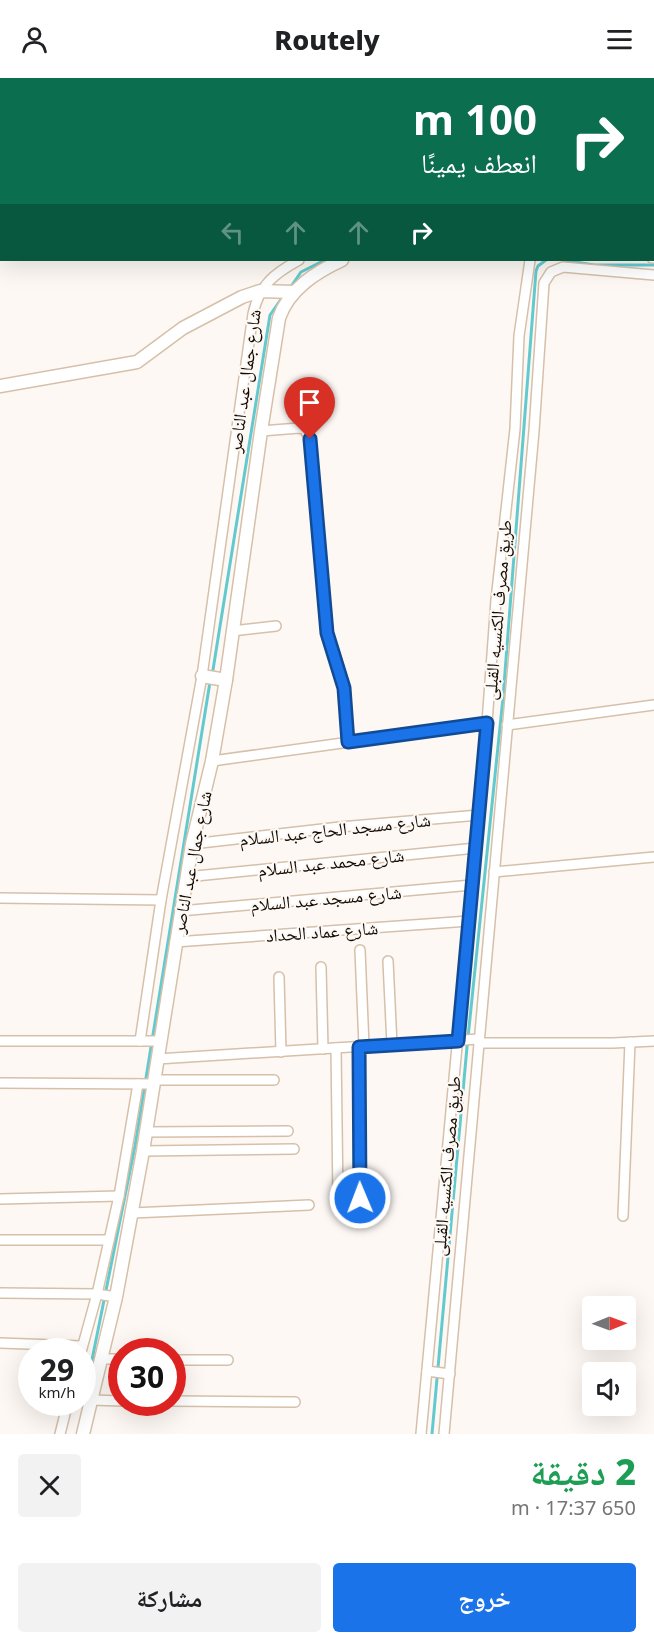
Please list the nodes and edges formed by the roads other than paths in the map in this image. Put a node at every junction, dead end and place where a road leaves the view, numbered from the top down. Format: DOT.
graph roads {
  1 [pos="297,261"];
  2 [pos="340,261"];
  3 [pos="530,261"];
  4 [pos="654,274"];
  5 [pos="525,289"];
  6 [pos="544,290"];
  7 [pos="266,291"];
  8 [pos="291,292"];
  9 [pos="0,386"];
  10 [pos="261,431"];
  11 [pos="276,626"];
  12 [pos="232,631"];
  13 [pos="204,676"];
  14 [pos="223,679"];
  15 [pos="654,705"];
  16 [pos="487,723"];
  17 [pos="507,725"];
  18 [pos="348,742"];
  19 [pos="212,760"];
  20 [pos="479,815"];
  21 [pos="192,844"];
  22 [pos="476,848"];
  23 [pos="654,856"];
  24 [pos="494,872"];
  25 [pos="186,877"];
  26 [pos="472,885"];
  27 [pos="0,898"];
  28 [pos="161,900"];
  29 [pos="180,911"];
  30 [pos="490,913"];
  31 [pos="470,918"];
  32 [pos="175,942"];
  33 [pos="360,950"];
  34 [pos="388,961"];
  35 [pos="321,967"];
  36 [pos="279,977"];
  37 [pos="0,1041"];
  38 [pos="151,1041"];
  39 [pos="458,1041"];
  40 [pos="479,1041"];
  41 [pos="654,1041"];
  42 [pos="630,1042"];
  43 [pos="392,1045"];
  44 [pos="362,1047"];
  45 [pos="336,1048"];
  46 [pos="323,1049"];
  47 [pos="281,1052"];
  48 [pos="157,1059"];
  49 [pos="274,1080"];
  50 [pos="0,1083"];
  51 [pos="148,1083"];
  52 [pos="288,1131"];
  53 [pos="146,1132"];
  54 [pos="294,1149"];
  55 [pos="143,1151"];
  56 [pos="119,1196"];
  57 [pos="0,1199"];
  58 [pos="338,1199"];
  59 [pos="309,1205"];
  60 [pos="132,1213"];
  61 [pos="623,1216"];
  62 [pos="360,1220"];
  63 [pos="0,1240"];
  64 [pos="109,1240"];
  65 [pos="0,1293"];
  66 [pos="107,1296"];
  67 [pos="86,1338"];
  68 [pos="0,1343"];
  69 [pos="18,1344"];
  70 [pos="101,1359"];
  71 [pos="108,1359"];
  72 [pos="186,1360"];
  73 [pos="228,1360"];
  74 [pos="427,1371"];
  75 [pos="450,1374"];
  76 [pos="96,1382"];
  77 [pos="186,1401"];
  78 [pos="295,1402"];
  79 [pos="64,1416"];
  80 [pos="88,1416"];
  81 [pos="60,1434"];
  82 [pos="83,1434"];
  83 [pos="421,1434"];
  84 [pos="444,1434"];
  1 -- 7 [label="street"];
  2 -- 8 [label="street"];
  3 -- 5 [label="street, طريق مصرف الكنسيه القبلى"];
  4 -- 6 [label="street"];
  5 -- 6 [label="street"];
  5 -- 16 [label="street, طريق مصرف الكنسيه القبلى"];
  6 -- 17 [label="street, طريق مصرف الكنسيه القبلى"];
  7 -- 8 [label="street"];
  7 -- 9 [label="street"];
  7 -- 13 [label="street, شارع جمال عبد الناصر"];
  8 -- 10 [label="street, شارع جمال عبد الناصر"];
  10 -- 12 [label="street, شارع جمال عبد الناصر"];
  10 -- 18 [label="street"];
  11 -- 12 [label="street"];
  12 -- 14 [label="street, شارع جمال عبد الناصر"];
  13 -- 14 [label="street"];
  13 -- 28 [label="street, شارع جمال عبد الناصر"];
  14 -- 19 [label="street, شارع جمال عبد الناصر"];
  15 -- 17 [label="street"];
  16 -- 18 [label="street"];
  16 -- 20 [label="street, طريق مصرف الكنسيه القبلى"];
  17 -- 24 [label="street, طريق مصرف الكنسيه القبلى"];
  18 -- 19 [label="street"];
  19 -- 21 [label="street, شارع جمال عبد الناصر"];
  20 -- 21 [label="street, شارع مسجد الحاج عبد السلام"];
  20 -- 22 [label="street, طريق مصرف الكنسيه القبلى"];
  21 -- 25 [label="street, شارع جمال عبد الناصر"];
  22 -- 25 [label="street, شارع محمد عبد السلام"];
  22 -- 26 [label="street, طريق مصرف الكنسيه القبلى"];
  23 -- 24 [label="street"];
  24 -- 30 [label="street, طريق مصرف الكنسيه القبلى"];
  25 -- 29 [label="street, شارع جمال عبد الناصر"];
  26 -- 29 [label="street, شارع مسجد عبد السلام"];
  26 -- 31 [label="street, طريق مصرف الكنسيه القبلى"];
  27 -- 28 [label="street"];
  28 -- 38 [label="street, شارع جمال عبد الناصر"];
  29 -- 32 [label="street, شارع جمال عبد الناصر"];
  30 -- 31 [label="street, شارع عماد الحداد"];
  30 -- 40 [label="street, طريق مصرف الكنسيه القبلى"];
  31 -- 32 [label="street, شارع عماد الحداد"];
  31 -- 39 [label="street, طريق مصرف الكنسيه القبلى"];
  32 -- 38 [label="street, شارع جمال عبد الناصر"];
  33 -- 44 [label="street"];
  34 -- 43 [label="street"];
  35 -- 46 [label="street"];
  36 -- 47 [label="street"];
  37 -- 38 [label="street"];
  38 -- 48 [label="street, شارع جمال عبد الناصر"];
  39 -- 40 [label="street"];
  39 -- 43 [label="street"];
  39 -- 74 [label="street, طريق مصرف الكنسيه القبلى"];
  40 -- 42 [label="street"];
  40 -- 75 [label="street, طريق مصرف الكنسيه القبلى"];
  41 -- 42 [label="street"];
  42 -- 61 [label="street"];
  43 -- 44 [label="street"];
  44 -- 45 [label="street"];
  44 -- 62 [label="street"];
  45 -- 46 [label="street"];
  45 -- 58 [label="street"];
  46 -- 47 [label="street"];
  47 -- 48 [label="street"];
  48 -- 51 [label="street, شارع جمال عبد الناصر"];
  49 -- 51 [label="street"];
  50 -- 51 [label="street"];
  51 -- 53 [label="street, شارع جمال عبد الناصر"];
  51 -- 56 [label="street, شارع جمال عبد الناصر"];
  52 -- 53 [label="street"];
  53 -- 55 [label="street, شارع جمال عبد الناصر"];
  54 -- 55 [label="street"];
  55 -- 60 [label="street, شارع جمال عبد الناصر"];
  56 -- 57 [label="street"];
  56 -- 64 [label="street, شارع جمال عبد الناصر"];
  59 -- 60 [label="street"];
  60 -- 66 [label="street, شارع جمال عبد الناصر"];
  63 -- 64 [label="street"];
  64 -- 66 [label="street, شارع جمال عبد الناصر"];
  65 -- 66 [label="street"];
  66 -- 67 [label="street, شارع جمال عبد الناصر"];
  66 -- 70 [label="street, شارع جمال عبد الناصر"];
  68 -- 69 [label="street"];
  70 -- 71 [label="street"];
  70 -- 76 [label="street, شارع جمال عبد الناصر"];
  72 -- 73 [label="street"];
  74 -- 75 [label="street"];
  74 -- 83 [label="street, طريق مصرف الكنسيه القبلى"];
  75 -- 84 [label="street, طريق مصرف الكنسيه القبلى"];
  77 -- 78 [label="street"];
  79 -- 81 [label="street"];
  80 -- 82 [label="street, شارع جمال عبد الناصر"];
}
